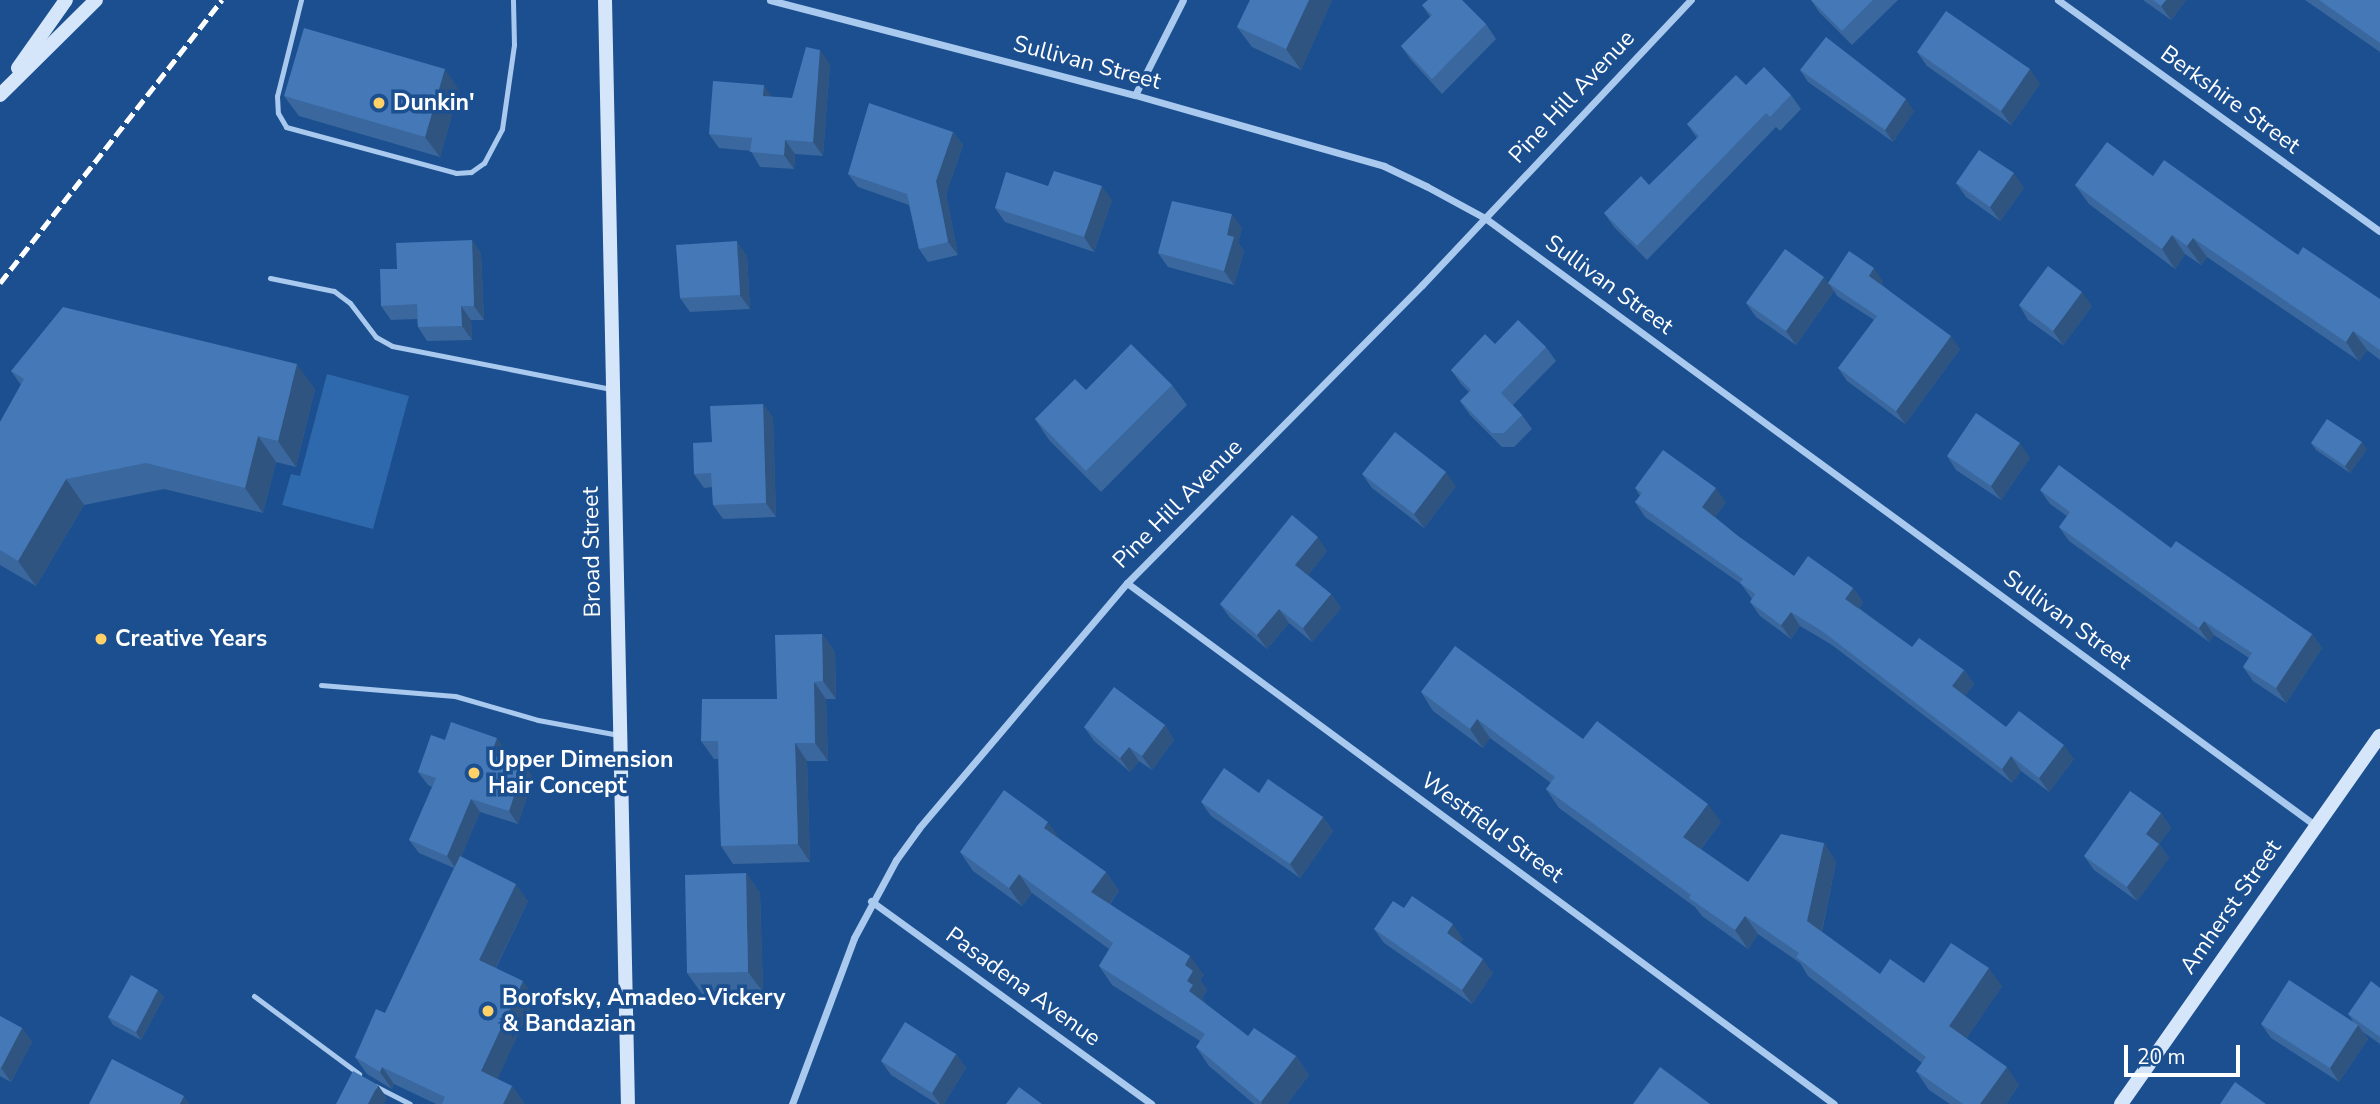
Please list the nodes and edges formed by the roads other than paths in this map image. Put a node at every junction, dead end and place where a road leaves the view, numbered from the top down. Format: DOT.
graph roads {
  1 [pos="66,0"];
  2 [pos="96,0"];
  3 [pos="301,0"];
  4 [pos="513,0"];
  5 [pos="605,0"];
  6 [pos="770,0"];
  7 [pos="1183,0"];
  8 [pos="1691,0"];
  9 [pos="2059,0"];
  10 [pos="0,94"];
  11 [pos="1135,95"];
  12 [pos="1485,218"];
  13 [pos="2380,231"];
  14 [pos="270,278"];
  15 [pos="611,389"];
  16 [pos="1126,583"];
  17 [pos="321,685"];
  18 [pos="619,735"];
  19 [pos="2380,736"];
  20 [pos="2316,826"];
  21 [pos="871,901"];
  22 [pos="254,996"];
  23 [pos="410,1104"];
  24 [pos="628,1104"];
  25 [pos="792,1104"];
  26 [pos="1151,1104"];
  27 [pos="1834,1104"];
  28 [pos="2121,1104"];
  1 -- 10 [label="main road"];
  2 -- 10 [label="main road"];
  3 -- 4 [label="lane"];
  5 -- 15 [label="main road, Broad Street"];
  6 -- 11 [label="street, Sullivan Street"];
  7 -- 11 [label="street"];
  8 -- 12 [label="street, Pine Hill Avenue"];
  9 -- 13 [label="street, Berkshire Street"];
  11 -- 12 [label="street, Sullivan Street"];
  12 -- 16 [label="street, Pine Hill Avenue"];
  12 -- 20 [label="street, Sullivan Street"];
  14 -- 15 [label="lane"];
  15 -- 18 [label="main road, Broad Street"];
  16 -- 21 [label="street, Pine Hill Avenue"];
  16 -- 27 [label="street, Westfield Street"];
  17 -- 18 [label="lane"];
  18 -- 24 [label="main road, Broad Street"];
  19 -- 20 [label="main road, Amherst Street"];
  20 -- 28 [label="main road, Amherst Street"];
  21 -- 25 [label="street, Pine Hill Avenue"];
  21 -- 26 [label="street, Pasadena Avenue"];
  22 -- 23 [label="lane"];
}
